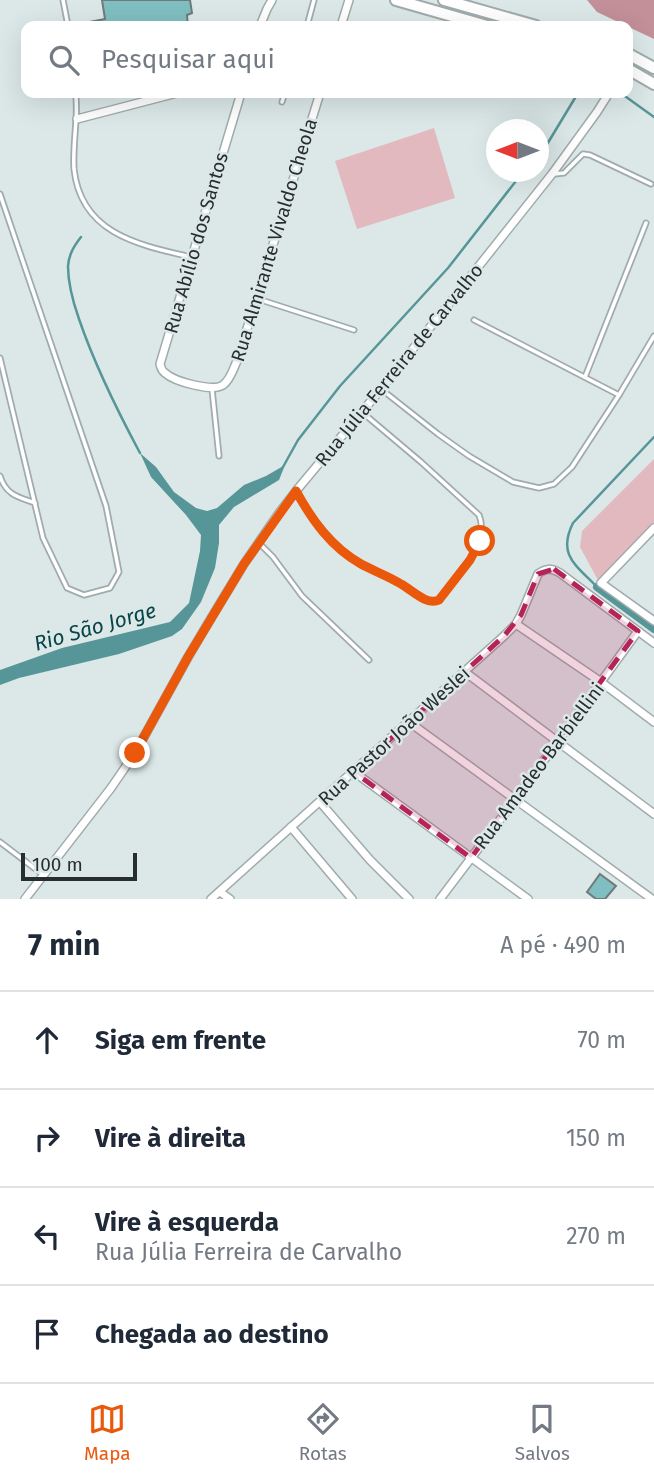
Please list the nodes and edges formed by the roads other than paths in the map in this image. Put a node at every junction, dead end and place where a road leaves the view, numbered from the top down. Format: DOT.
graph roads {
  1 [pos="63,0"];
  2 [pos="272,0"];
  3 [pos="314,0"];
  4 [pos="349,0"];
  5 [pos="396,0"];
  6 [pos="444,0"];
  7 [pos="67,21"];
  8 [pos="262,21"];
  9 [pos="308,21"];
  10 [pos="343,21"];
  11 [pos="470,21"];
  12 [pos="518,21"];
  13 [pos="633,57"];
  14 [pos="654,68"];
  15 [pos="633,72"];
  16 [pos="654,84"];
  17 [pos="76,98"];
  18 [pos="157,98"];
  19 [pos="240,98"];
  20 [pos="283,98"];
  21 [pos="318,98"];
  22 [pos="606,98"];
  23 [pos="282,102"];
  24 [pos="76,118"];
  25 [pos="552,174"];
  26 [pos="651,184"];
  27 [pos="0,194"];
  28 [pos="646,223"];
  29 [pos="192,257"];
  30 [pos="256,299"];
  31 [pos="474,320"];
  32 [pos="354,330"];
  33 [pos="654,337"];
  34 [pos="0,358"];
  35 [pos="585,377"];
  36 [pos="212,388"];
  37 [pos="381,389"];
  38 [pos="619,395"];
  39 [pos="361,412"];
  40 [pos="219,456"];
  41 [pos="0,476"];
  42 [pos="296,491"];
  43 [pos="35,503"];
  44 [pos="654,528"];
  45 [pos="646,536"];
  46 [pos="259,542"];
  47 [pos="654,542"];
  48 [pos="654,621"];
  49 [pos="516,624"];
  50 [pos="638,631"];
  51 [pos="654,643"];
  52 [pos="369,660"];
  53 [pos="465,672"];
  54 [pos="601,682"];
  55 [pos="409,722"];
  56 [pos="654,722"];
  57 [pos="557,742"];
  58 [pos="354,772"];
  59 [pos="515,800"];
  60 [pos="320,802"];
  61 [pos="654,814"];
  62 [pos="291,827"];
  63 [pos="0,842"];
  64 [pos="471,858"];
  65 [pos="44,875"];
  66 [pos="220,892"];
  67 [pos="25,899"];
  68 [pos="211,899"];
  69 [pos="230,899"];
  70 [pos="352,899"];
  71 [pos="409,899"];
  72 [pos="439,899"];
  73 [pos="528,899"];
  74 [pos="652,899"];
  1 -- 7 [label="lane"];
  2 -- 8 [label="street"];
  3 -- 9 [label="lane"];
  4 -- 10 [label="street"];
  5 -- 11 [label="main road"];
  6 -- 12 [label="main road"];
  13 -- 14 [label="main road"];
  15 -- 16 [label="main road"];
  17 -- 24 [label="lane"];
  18 -- 24 [label="street"];
  19 -- 29 [label="street, Rua Abílio dos Santos"];
  20 -- 23 [label="lane"];
  21 -- 30 [label="street, Rua Almirante Vivaldo Cheola"];
  22 -- 25 [label="street, Rua Júlia Ferreira de Carvalho"];
  24 -- 29 [label="lane"];
  25 -- 26 [label="lane"];
  25 -- 37 [label="street, Rua Júlia Ferreira de Carvalho"];
  27 -- 43 [label="lane"];
  28 -- 35 [label="lane"];
  29 -- 36 [label="street, Rua Abílio dos Santos"];
  30 -- 32 [label="lane"];
  30 -- 36 [label="street, Rua Almirante Vivaldo Cheola"];
  31 -- 35 [label="lane"];
  33 -- 38 [label="lane"];
  34 -- 43 [label="lane"];
  35 -- 38 [label="lane"];
  36 -- 40 [label="lane"];
  37 -- 38 [label="lane"];
  37 -- 39 [label="street, Rua Júlia Ferreira de Carvalho"];
  39 -- 42 [label="street, Rua Júlia Ferreira de Carvalho"];
  39 -- 42 [label="lane"];
  41 -- 43 [label="lane"];
  42 -- 46 [label="street, Rua Júlia Ferreira de Carvalho"];
  44 -- 45 [label="street"];
  45 -- 47 [label="street"];
  45 -- 48 [label="street"];
  46 -- 52 [label="lane"];
  46 -- 65 [label="street, Rua Júlia Ferreira de Carvalho"];
  49 -- 50 [label="street, Rua Pastor João Weslei"];
  49 -- 53 [label="street, Rua Pastor João Weslei"];
  49 -- 54 [label="street"];
  50 -- 51 [label="street"];
  50 -- 54 [label="street, Rua Amadeo Barbiellini"];
  53 -- 55 [label="street, Rua Pastor João Weslei"];
  53 -- 57 [label="street"];
  54 -- 56 [label="street"];
  54 -- 57 [label="street, Rua Amadeo Barbiellini"];
  55 -- 58 [label="street, Rua Pastor João Weslei"];
  55 -- 59 [label="street"];
  57 -- 59 [label="street, Rua Amadeo Barbiellini"];
  57 -- 61 [label="street"];
  58 -- 60 [label="street, Rua Pastor João Weslei"];
  58 -- 64 [label="street"];
  59 -- 64 [label="street, Rua Amadeo Barbiellini"];
  59 -- 74 [label="street"];
  60 -- 62 [label="street, Rua Pastor João Weslei"];
  60 -- 71 [label="street"];
  62 -- 66 [label="street, Rua Pastor João Weslei"];
  62 -- 70 [label="street"];
  63 -- 65 [label="lane"];
  64 -- 72 [label="street, Rua Amadeo Barbiellini"];
  64 -- 73 [label="street"];
  65 -- 67 [label="street, Rua Júlia Ferreira de Carvalho"];
  66 -- 68 [label="street, Rua Pastor João Weslei"];
  66 -- 69 [label="street"];
}
